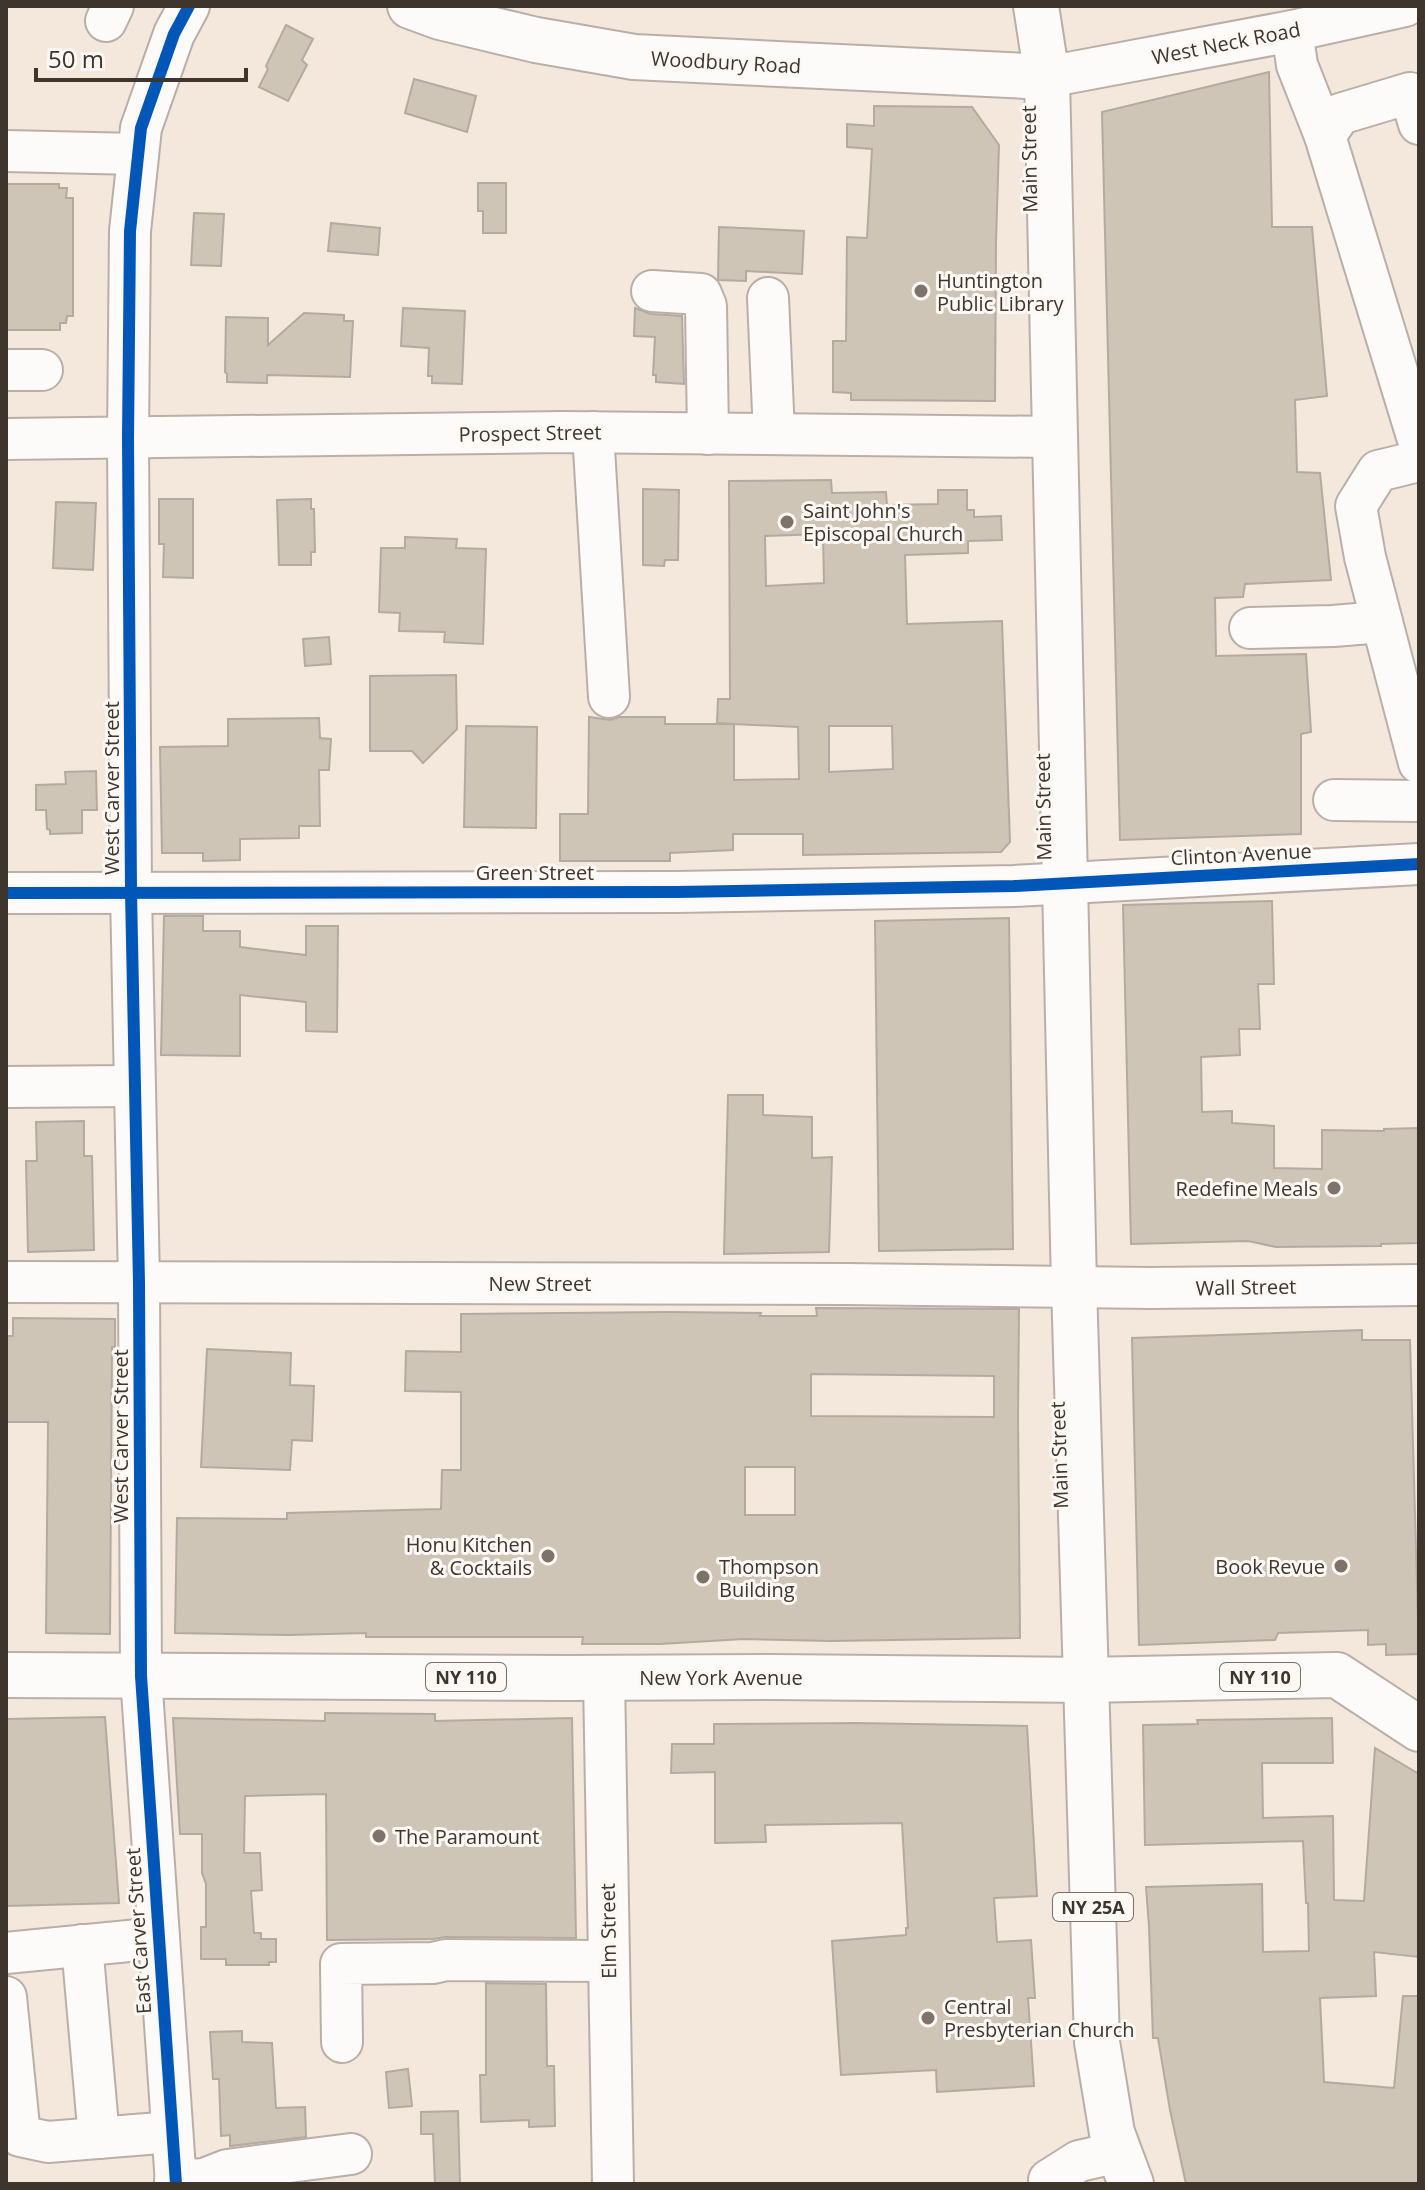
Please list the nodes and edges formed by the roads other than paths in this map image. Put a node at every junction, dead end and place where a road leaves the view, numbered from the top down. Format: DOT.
graph roads {
  1 [pos="189,6"];
  2 [pos="410,6"];
  3 [pos="1036,6"];
  4 [pos="1405,6"];
  5 [pos="1292,31"];
  6 [pos="1047,77"];
  7 [pos="1419,124"];
  8 [pos="1325,136"];
  9 [pos="6,151"];
  10 [pos="138,154"];
  11 [pos="652,291"];
  12 [pos="768,298"];
  13 [pos="593,432"];
  14 [pos="708,434"];
  15 [pos="774,434"];
  16 [pos="1054,437"];
  17 [pos="128,438"];
  18 [pos="6,439"];
  19 [pos="1419,443"];
  20 [pos="1419,461"];
  21 [pos="1382,622"];
  22 [pos="1250,628"];
  23 [pos="609,697"];
  24 [pos="1419,763"];
  25 [pos="1334,800"];
  26 [pos="1419,801"];
  27 [pos="1419,864"];
  28 [pos="1065,885"];
  29 [pos="131,892"];
  30 [pos="6,893"];
  31 [pos="134,1086"];
  32 [pos="6,1087"];
  33 [pos="6,1282"];
  34 [pos="139,1283"];
  35 [pos="1419,1285"];
  36 [pos="1074,1286"];
  37 [pos="6,1675"];
  38 [pos="141,1676"];
  39 [pos="604,1678"];
  40 [pos="1085,1680"];
  41 [pos="1419,1729"];
  42 [pos="159,1938"];
  43 [pos="82,1945"];
  44 [pos="6,1952"];
  45 [pos="609,1961"];
  46 [pos="6,1997"];
  47 [pos="342,2042"];
  48 [pos="172,2132"];
  49 [pos="99,2138"];
  50 [pos="351,2154"];
  51 [pos="1125,2168"];
  52 [pos="1049,2180"];
  53 [pos="176,2183"];
  54 [pos="613,2184"];
  1 -- 10 [label="street, West Carver Street"];
  2 -- 6 [label="main road, Woodbury Road"];
  3 -- 6 [label="main road, Main Street / NY 25A"];
  4 -- 5 [label="street, West Neck Road"];
  5 -- 6 [label="street, West Neck Road"];
  5 -- 8 [label="street"];
  6 -- 16 [label="main road, Main Street / NY 25A"];
  7 -- 8 [label="street"];
  8 -- 19 [label="street"];
  9 -- 10 [label="street"];
  10 -- 17 [label="street, West Carver Street"];
  11 -- 14 [label="street"];
  12 -- 15 [label="street"];
  13 -- 14 [label="street, Prospect Street"];
  13 -- 17 [label="street, Prospect Street"];
  13 -- 23 [label="street"];
  14 -- 15 [label="street, Prospect Street"];
  15 -- 16 [label="street, Prospect Street"];
  16 -- 28 [label="main road, Main Street / NY 25A"];
  17 -- 18 [label="street, Prospect Street"];
  17 -- 29 [label="street, West Carver Street"];
  20 -- 21 [label="street"];
  21 -- 22 [label="street"];
  21 -- 24 [label="street"];
  25 -- 26 [label="street"];
  27 -- 28 [label="street, Clinton Avenue"];
  28 -- 29 [label="street, Green Street"];
  28 -- 36 [label="main road, Main Street / NY 25A"];
  29 -- 30 [label="street, Green Street"];
  29 -- 31 [label="street, West Carver Street"];
  31 -- 32 [label="street"];
  31 -- 34 [label="street, West Carver Street"];
  33 -- 34 [label="street, New Street"];
  34 -- 36 [label="street, New Street"];
  34 -- 38 [label="street, West Carver Street"];
  35 -- 36 [label="street, Wall Street"];
  36 -- 40 [label="main road, Main Street / NY 25A"];
  37 -- 38 [label="main road, New York Avenue / NY 110"];
  38 -- 39 [label="main road, New York Avenue / NY 110"];
  38 -- 42 [label="street, East Carver Street"];
  39 -- 40 [label="main road, New York Avenue / NY 110"];
  39 -- 45 [label="street, Elm Street"];
  40 -- 41 [label="main road, New York Avenue / NY 110"];
  40 -- 51 [label="main road, Main Street / NY 25A"];
  42 -- 43 [label="street"];
  42 -- 48 [label="street, East Carver Street"];
  43 -- 44 [label="street"];
  43 -- 49 [label="street"];
  45 -- 47 [label="street"];
  45 -- 54 [label="street, Elm Street"];
  46 -- 49 [label="street"];
  48 -- 49 [label="street"];
  48 -- 53 [label="street, East Carver Street"];
  50 -- 53 [label="street"];
  51 -- 52 [label="street"];
}
